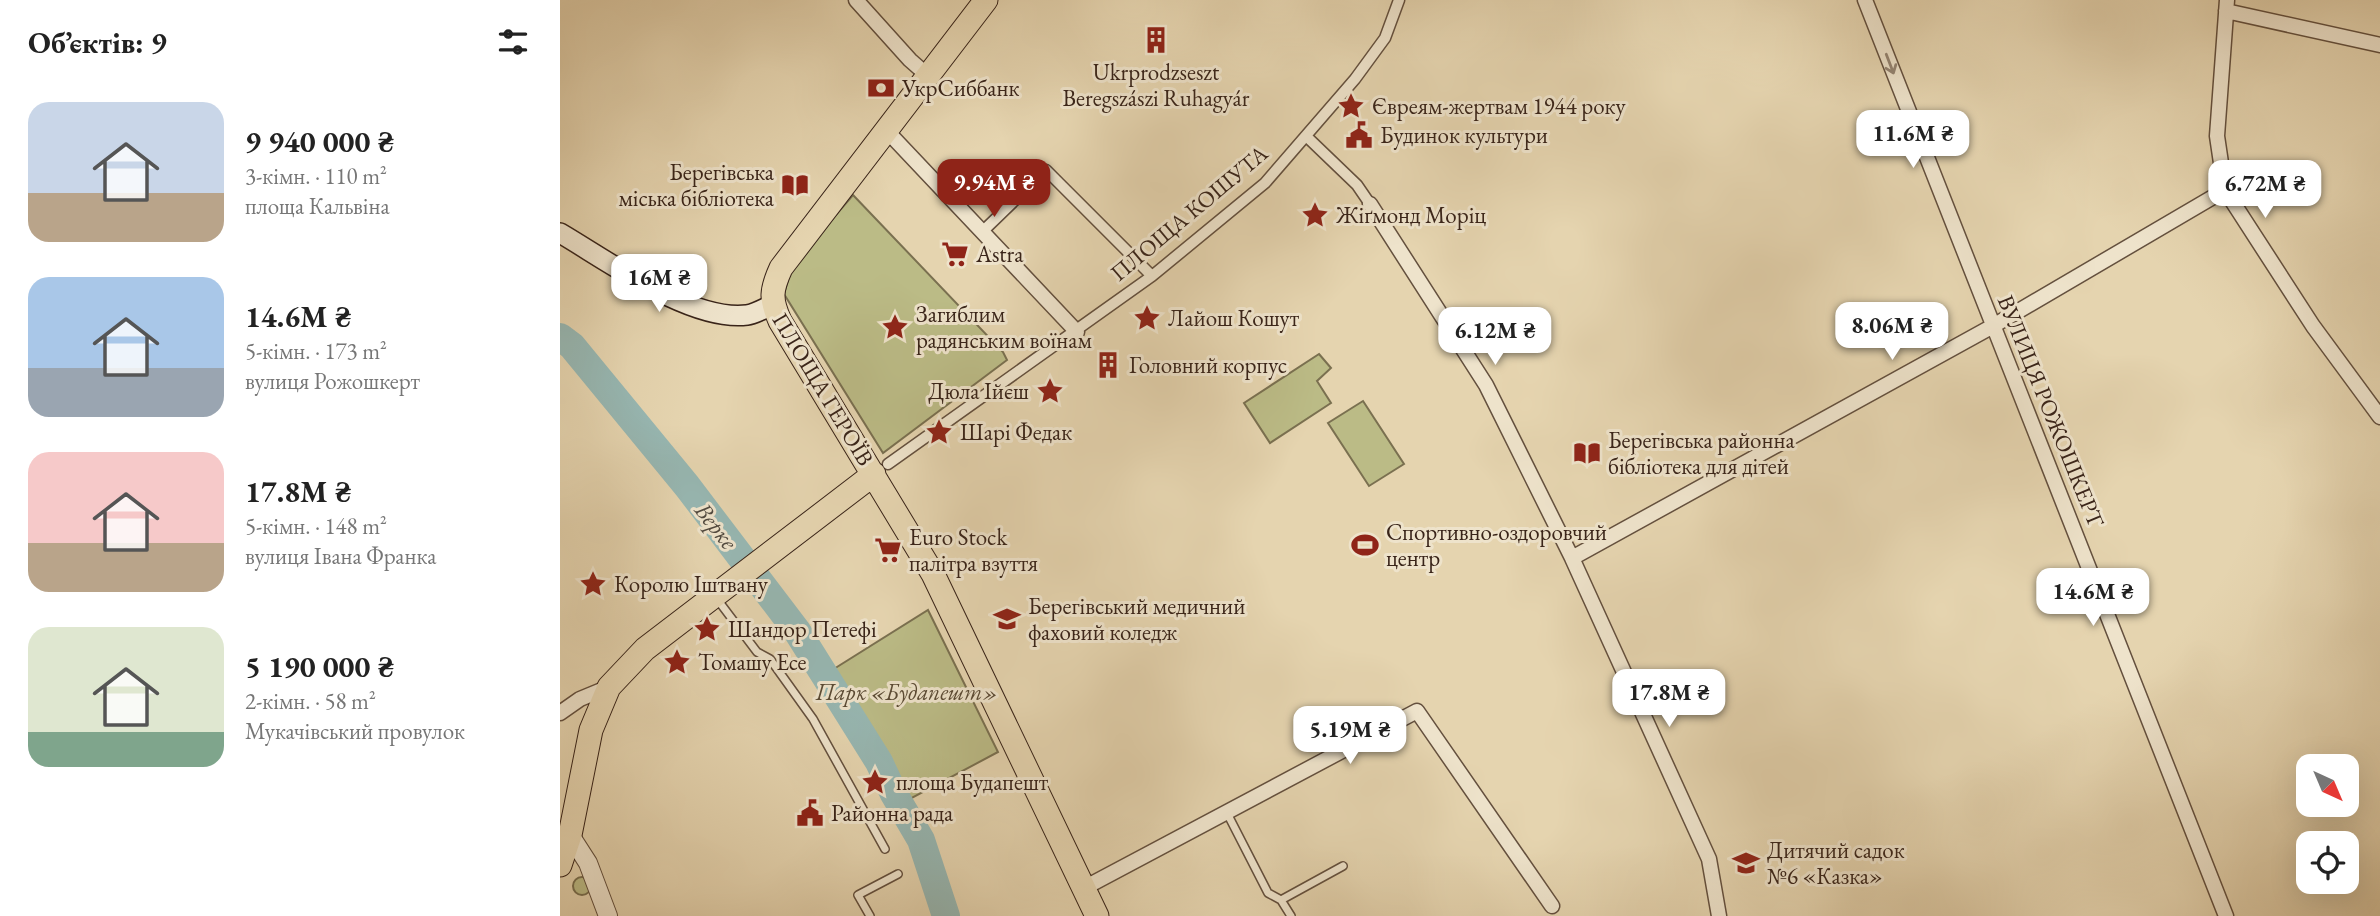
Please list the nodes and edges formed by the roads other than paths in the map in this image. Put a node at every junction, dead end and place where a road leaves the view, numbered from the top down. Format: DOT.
graph roads {
  1 [pos="856,0"];
  2 [pos="986,0"];
  3 [pos="1399,0"];
  4 [pos="1865,0"];
  5 [pos="2226,6"];
  6 [pos="2380,45"];
  7 [pos="927,75"];
  8 [pos="886,130"];
  9 [pos="1306,136"];
  10 [pos="2225,190"];
  11 [pos="1370,204"];
  12 [pos="982,232"];
  13 [pos="560,233"];
  14 [pos="1152,276"];
  15 [pos="772,305"];
  16 [pos="1993,326"];
  17 [pos="1077,332"];
  18 [pos="1027,366"];
  19 [pos="2380,417"];
  20 [pos="881,469"];
  21 [pos="1572,558"];
  22 [pos="717,594"];
  23 [pos="609,687"];
  24 [pos="560,713"];
  25 [pos="1226,812"];
  26 [pos="565,832"];
  27 [pos="885,849"];
  28 [pos="560,865"];
  29 [pos="1343,866"];
  30 [pos="898,874"];
  31 [pos="1084,888"];
  32 [pos="1281,900"];
  33 [pos="1552,906"];
  34 [pos="608,916"];
  35 [pos="870,916"];
  36 [pos="1097,916"];
  37 [pos="1290,916"];
  38 [pos="1719,916"];
  39 [pos="2226,916"];
  1 -- 7 [label="street"];
  2 -- 7 [label="highway, ПЛОЩА ГЕРОЇВ"];
  3 -- 9 [label="street, ПЛОЩА КОШУТА"];
  4 -- 16 [label="street, ВУЛИЦЯ РОЖОШКЕРТ, one-way"];
  5 -- 6 [label="street"];
  5 -- 10 [label="street"];
  7 -- 8 [label="highway, ПЛОЩА ГЕРОЇВ"];
  8 -- 12 [label="street"];
  8 -- 15 [label="highway, ПЛОЩА ГЕРОЇВ"];
  9 -- 11 [label="street"];
  9 -- 14 [label="street, ПЛОЩА КОШУТА"];
  10 -- 16 [label="street"];
  10 -- 19 [label="street"];
  11 -- 21 [label="street"];
  12 -- 14 [label="street"];
  12 -- 17 [label="street"];
  13 -- 15 [label="main road"];
  14 -- 17 [label="street, ПЛОЩА КОШУТА"];
  15 -- 20 [label="highway, ПЛОЩА ГЕРОЇВ"];
  16 -- 21 [label="street"];
  16 -- 39 [label="street, ВУЛИЦЯ РОЖОШКЕРТ"];
  17 -- 18 [label="street, ПЛОЩА КОШУТА"];
  18 -- 20 [label="street, ПЛОЩА ГЕРОЇВ"];
  20 -- 22 [label="highway"];
  20 -- 31 [label="highway"];
  21 -- 38 [label="street"];
  22 -- 23 [label="highway"];
  22 -- 27 [label="lane"];
  23 -- 24 [label="street"];
  23 -- 26 [label="highway"];
  25 -- 31 [label="street"];
  25 -- 32 [label="lane"];
  25 -- 33 [label="street"];
  26 -- 28 [label="highway"];
  26 -- 34 [label="street"];
  29 -- 32 [label="lane"];
  30 -- 35 [label="lane"];
  31 -- 36 [label="highway"];
  32 -- 37 [label="lane"];
}
